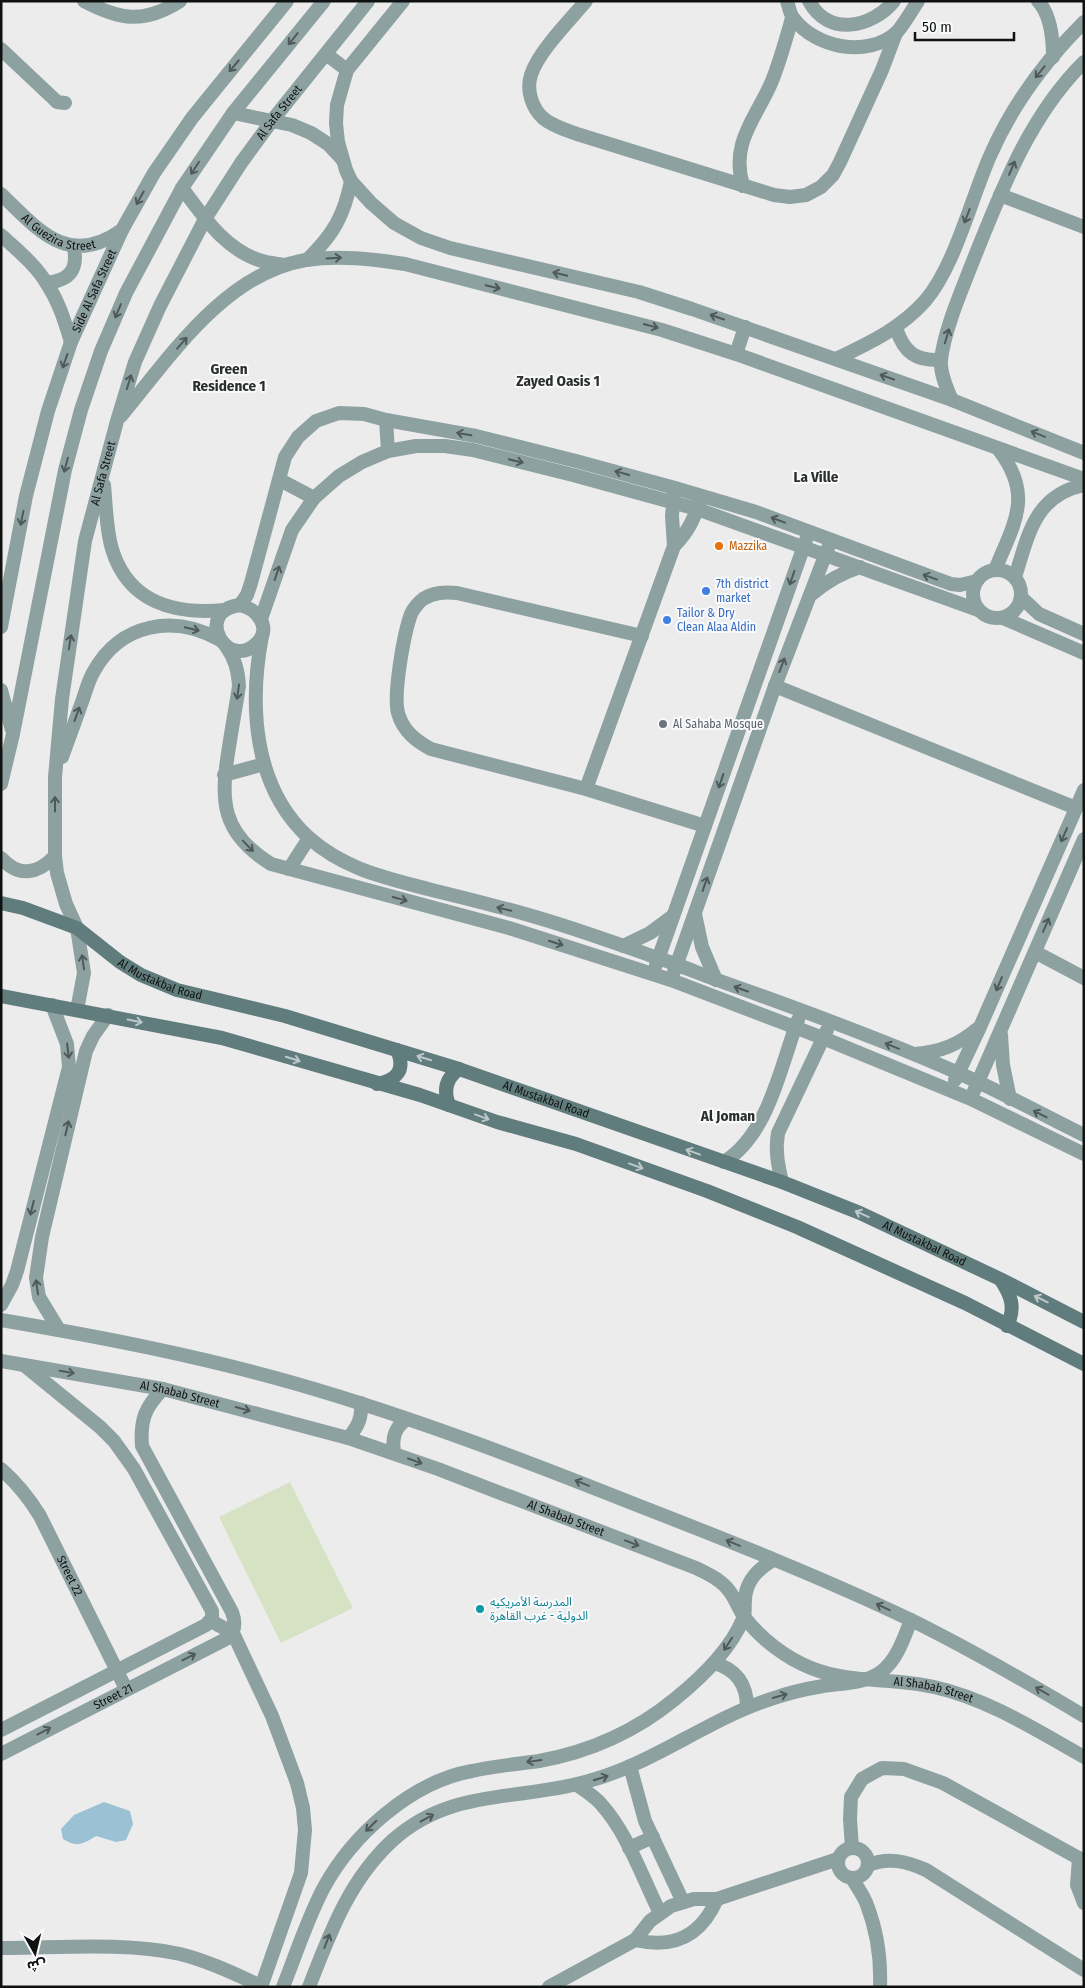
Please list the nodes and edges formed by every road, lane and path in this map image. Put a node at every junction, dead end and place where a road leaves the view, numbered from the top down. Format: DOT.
graph roads {
  1 [pos="84,1"];
  2 [pos="180,1"];
  3 [pos="287,1"];
  4 [pos="368,1"];
  5 [pos="403,1"];
  6 [pos="586,1"];
  7 [pos="787,1"];
  8 [pos="809,1"];
  9 [pos="918,1"];
  10 [pos="1038,1"];
  11 [pos="321,3"];
  12 [pos="893,3"];
  13 [pos="907,16"];
  14 [pos="792,18"];
  15 [pos="1084,22"];
  16 [pos="896,33"];
  17 [pos="1,49"];
  18 [pos="326,54"];
  19 [pos="1053,57"];
  20 [pos="1084,62"];
  21 [pos="347,70"];
  22 [pos="65,102"];
  23 [pos="233,113"];
  24 [pos="272,122"];
  25 [pos="342,159"];
  26 [pos="351,181"];
  27 [pos="743,186"];
  28 [pos="182,188"];
  29 [pos="1,194"];
  30 [pos="1000,195"];
  31 [pos="205,219"];
  32 [pos="1084,227"];
  33 [pos="122,230"];
  34 [pos="1,235"];
  35 [pos="74,247"];
  36 [pos="307,260"];
  37 [pos="285,265"];
  38 [pos="47,283"];
  39 [pos="744,327"];
  40 [pos="896,328"];
  41 [pos="71,342"];
  42 [pos="736,354"];
  43 [pos="836,359"];
  44 [pos="941,360"];
  45 [pos="952,400"];
  46 [pos="386,420"];
  47 [pos="117,421"];
  48 [pos="999,450"];
  49 [pos="388,452"];
  50 [pos="1084,452"];
  51 [pos="102,476"];
  52 [pos="280,480"];
  53 [pos="1084,480"];
  54 [pos="1084,485"];
  55 [pos="675,488"];
  56 [pos="702,495"];
  57 [pos="314,498"];
  58 [pos="673,503"];
  59 [pos="697,509"];
  60 [pos="808,532"];
  61 [pos="831,540"];
  62 [pos="674,546"];
  63 [pos="803,547"];
  64 [pos="825,555"];
  65 [pos="860,567"];
  66 [pos="995,570"];
  67 [pos="1015,577"];
  68 [pos="977,581"];
  69 [pos="809,596"];
  70 [pos="1022,598"];
  71 [pos="240,605"];
  72 [pos="224,610"];
  73 [pos="978,610"];
  74 [pos="1003,618"];
  75 [pos="261,619"];
  76 [pos="1,627"];
  77 [pos="1084,634"];
  78 [pos="262,636"];
  79 [pos="642,636"];
  80 [pos="223,643"];
  81 [pos="1084,653"];
  82 [pos="774,686"];
  83 [pos="1,690"];
  84 [pos="13,734"];
  85 [pos="731,751"];
  86 [pos="749,757"];
  87 [pos="264,764"];
  88 [pos="224,776"];
  89 [pos="55,777"];
  90 [pos="1,784"];
  91 [pos="586,789"];
  92 [pos="1084,790"];
  93 [pos="1076,808"];
  94 [pos="705,826"];
  95 [pos="309,838"];
  96 [pos="1084,840"];
  97 [pos="55,856"];
  98 [pos="1,858"];
  99 [pos="290,869"];
  100 [pos="1043,882"];
  101 [pos="1062,890"];
  102 [pos="1,903"];
  103 [pos="695,912"];
  104 [pos="674,915"];
  105 [pos="78,928"];
  106 [pos="623,946"];
  107 [pos="1034,952"];
  108 [pos="659,958"];
  109 [pos="676,964"];
  110 [pos="653,974"];
  111 [pos="1084,978"];
  112 [pos="671,980"];
  113 [pos="716,980"];
  114 [pos="1,996"];
  115 [pos="52,1005"];
  116 [pos="77,1010"];
  117 [pos="802,1010"];
  118 [pos="108,1015"];
  119 [pos="831,1022"];
  120 [pos="980,1027"];
  121 [pos="796,1028"];
  122 [pos="1001,1030"];
  123 [pos="823,1038"];
  124 [pos="397,1050"];
  125 [pos="912,1054"];
  126 [pos="459,1069"];
  127 [pos="958,1072"];
  128 [pos="978,1083"];
  129 [pos="376,1084"];
  130 [pos="950,1090"];
  131 [pos="971,1098"];
  132 [pos="1010,1099"];
  133 [pos="449,1105"];
  134 [pos="1084,1136"];
  135 [pos="1084,1154"];
  136 [pos="724,1162"];
  137 [pos="782,1182"];
  138 [pos="1000,1279"];
  139 [pos="1,1305"];
  140 [pos="1,1320"];
  141 [pos="1084,1322"];
  142 [pos="1007,1326"];
  143 [pos="58,1330"];
  144 [pos="1,1361"];
  145 [pos="1084,1364"];
  146 [pos="24,1365"];
  147 [pos="163,1389"];
  148 [pos="361,1404"];
  149 [pos="407,1419"];
  150 [pos="348,1438"];
  151 [pos="394,1453"];
  152 [pos="1,1469"];
  153 [pos="773,1560"];
  154 [pos="744,1618"];
  155 [pos="912,1620"];
  156 [pos="207,1624"];
  157 [pos="229,1636"];
  158 [pos="714,1663"];
  159 [pos="117,1670"];
  160 [pos="864,1681"];
  161 [pos="126,1689"];
  162 [pos="747,1707"];
  163 [pos="1084,1716"];
  164 [pos="1,1730"];
  165 [pos="1,1754"];
  166 [pos="1084,1757"];
  167 [pos="630,1766"];
  168 [pos="576,1785"];
  169 [pos="653,1837"];
  170 [pos="629,1848"];
  171 [pos="852,1848"];
  172 [pos="1081,1859"];
  173 [pos="838,1860"];
  174 [pos="868,1865"];
  175 [pos="852,1878"];
  176 [pos="717,1899"];
  177 [pos="683,1902"];
  178 [pos="1084,1903"];
  179 [pos="660,1913"];
  180 [pos="635,1940"];
  181 [pos="1,1948"];
  182 [pos="1084,1952"];
  183 [pos="1080,1967"];
  184 [pos="261,1986"];
  185 [pos="283,1987"];
  186 [pos="309,1987"];
  187 [pos="549,1987"];
  188 [pos="880,1987"];
  1 -- 2 [label="street"];
  3 -- 33 [label="street, Side Al Safa Street, one-way"];
  4 -- 18 [label="street, Al Safa Street"];
  5 -- 21 [label="street"];
  6 -- 27 [label="street"];
  7 -- 14 [label="street"];
  8 -- 12 [label="street"];
  9 -- 13 [label="street"];
  10 -- 19 [label="street"];
  11 -- 23 [label="street, one-way"];
  12 -- 13 [label="street"];
  13 -- 16 [label="street"];
  14 -- 16 [label="street"];
  14 -- 27 [label="street"];
  15 -- 19 [label="street"];
  16 -- 27 [label="street"];
  17 -- 22 [label="street"];
  18 -- 21 [label="street"];
  18 -- 24 [label="street, Al Safa Street"];
  19 -- 40 [label="street, one-way"];
  30 -- 20 [label="street, one-way"];
  21 -- 25 [label="street"];
  23 -- 24 [label="street"];
  23 -- 28 [label="street, one-way"];
  24 -- 25 [label="street"];
  24 -- 31 [label="street, Al Safa Street"];
  25 -- 26 [label="street"];
  26 -- 36 [label="street"];
  39 -- 26 [label="street, one-way"];
  28 -- 31 [label="street"];
  28 -- 84 [label="street, one-way"];
  29 -- 35 [label="street, Al Guezira Street"];
  30 -- 32 [label="street"];
  44 -- 30 [label="street, one-way"];
  31 -- 37 [label="street"];
  47 -- 31 [label="street, Al Safa Street, one-way"];
  33 -- 35 [label="street, Al Guezira Street"];
  33 -- 41 [label="street, Side Al Safa Street"];
  34 -- 38 [label="street"];
  35 -- 38 [label="street"];
  36 -- 37 [label="street"];
  36 -- 42 [label="street, one-way"];
  47 -- 37 [label="street, one-way"];
  38 -- 41 [label="street"];
  39 -- 42 [label="street"];
  39 -- 43 [label="street"];
  40 -- 43 [label="street"];
  40 -- 44 [label="street"];
  41 -- 76 [label="street, Side Al Safa Street, one-way"];
  42 -- 48 [label="street"];
  45 -- 43 [label="street, one-way"];
  44 -- 45 [label="street"];
  50 -- 45 [label="street, one-way"];
  46 -- 49 [label="street"];
  46 -- 52 [label="street"];
  55 -- 46 [label="street, one-way"];
  47 -- 51 [label="street, Al Safa Street"];
  48 -- 53 [label="street"];
  48 -- 66 [label="street"];
  49 -- 57 [label="street"];
  49 -- 58 [label="street, one-way"];
  51 -- 72 [label="street"];
  89 -- 51 [label="street, Al Safa Street, one-way"];
  52 -- 57 [label="street"];
  52 -- 71 [label="street"];
  54 -- 67 [label="street"];
  55 -- 56 [label="street"];
  55 -- 58 [label="street"];
  56 -- 59 [label="street"];
  60 -- 56 [label="street, one-way"];
  75 -- 57 [label="street, one-way"];
  58 -- 59 [label="street"];
  58 -- 62 [label="street"];
  59 -- 62 [label="street"];
  59 -- 63 [label="street"];
  60 -- 61 [label="street"];
  60 -- 63 [label="street"];
  61 -- 64 [label="street"];
  68 -- 61 [label="street, one-way"];
  62 -- 79 [label="street"];
  63 -- 64 [label="street"];
  63 -- 85 [label="street, one-way"];
  64 -- 65 [label="street"];
  64 -- 69 [label="street"];
  65 -- 69 [label="street"];
  65 -- 73 [label="street"];
  66 -- 67 [label="street"];
  66 -- 68 [label="street"];
  67 -- 70 [label="street"];
  68 -- 73 [label="street"];
  82 -- 69 [label="street, one-way"];
  70 -- 74 [label="street"];
  70 -- 77 [label="street"];
  71 -- 72 [label="street"];
  71 -- 75 [label="street"];
  72 -- 80 [label="street"];
  73 -- 74 [label="street"];
  74 -- 81 [label="street"];
  75 -- 78 [label="street"];
  78 -- 80 [label="street"];
  78 -- 87 [label="street"];
  79 -- 91 [label="street"];
  79 -- 91 [label="street"];
  80 -- 88 [label="street, one-way"];
  89 -- 80 [label="street, one-way"];
  82 -- 86 [label="street"];
  82 -- 93 [label="street"];
  83 -- 84 [label="street"];
  84 -- 90 [label="street"];
  85 -- 86 [label="street"];
  85 -- 94 [label="street, one-way"];
  103 -- 86 [label="street, one-way"];
  87 -- 88 [label="street"];
  87 -- 95 [label="street"];
  88 -- 99 [label="street, one-way"];
  97 -- 89 [label="street, Al Safa Street, one-way"];
  91 -- 94 [label="street"];
  92 -- 93 [label="street"];
  93 -- 100 [label="street, one-way"];
  94 -- 104 [label="street"];
  95 -- 99 [label="street"];
  106 -- 95 [label="street, one-way"];
  96 -- 101 [label="street"];
  97 -- 98 [label="street"];
  97 -- 105 [label="street, Al Safa Street"];
  99 -- 110 [label="street, one-way"];
  100 -- 101 [label="street"];
  100 -- 120 [label="street, one-way"];
  107 -- 101 [label="street, one-way"];
  102 -- 105 [label="main road, Al Mustakbal Road"];
  103 -- 109 [label="street"];
  103 -- 113 [label="street"];
  104 -- 106 [label="street"];
  104 -- 108 [label="street"];
  116 -- 105 [label="street, Al Safa Street, one-way"];
  105 -- 124 [label="main road, Al Mustakbal Road"];
  106 -- 108 [label="street"];
  107 -- 111 [label="street"];
  107 -- 122 [label="street"];
  108 -- 109 [label="street"];
  108 -- 110 [label="street"];
  109 -- 112 [label="street"];
  109 -- 113 [label="street"];
  110 -- 112 [label="street"];
  112 -- 121 [label="street"];
  117 -- 113 [label="street, one-way"];
  114 -- 115 [label="main road"];
  115 -- 116 [label="main road"];
  115 -- 139 [label="street, one-way"];
  116 -- 118 [label="main road"];
  117 -- 119 [label="street"];
  117 -- 121 [label="street"];
  118 -- 129 [label="main road, one-way"];
  143 -- 118 [label="street, one-way"];
  119 -- 123 [label="street"];
  125 -- 119 [label="street, one-way"];
  120 -- 125 [label="street"];
  120 -- 127 [label="street"];
  121 -- 123 [label="street"];
  121 -- 136 [label="street"];
  122 -- 128 [label="street"];
  122 -- 132 [label="street"];
  123 -- 130 [label="street"];
  123 -- 137 [label="street"];
  126 -- 124 [label="main road, Al Mustakbal Road, one-way"];
  124 -- 129 [label="main road"];
  125 -- 127 [label="street"];
  126 -- 133 [label="main road"];
  136 -- 126 [label="main road, Al Mustakbal Road, one-way"];
  127 -- 128 [label="street"];
  127 -- 130 [label="street"];
  128 -- 131 [label="street"];
  128 -- 132 [label="street"];
  129 -- 133 [label="main road"];
  130 -- 131 [label="street"];
  131 -- 135 [label="street"];
  134 -- 132 [label="street, one-way"];
  133 -- 142 [label="main road, one-way"];
  136 -- 137 [label="main road, Al Mustakbal Road"];
  138 -- 137 [label="main road, Al Mustakbal Road, one-way"];
  141 -- 138 [label="main road, Al Mustakbal Road, one-way"];
  138 -- 142 [label="main road"];
  140 -- 143 [label="street"];
  142 -- 145 [label="main road"];
  143 -- 148 [label="street"];
  144 -- 146 [label="street, Al Shabab Street"];
  146 -- 147 [label="street, Al Shabab Street, one-way"];
  146 -- 156 [label="street"];
  147 -- 150 [label="street, Al Shabab Street, one-way"];
  147 -- 157 [label="street"];
  148 -- 149 [label="street"];
  148 -- 150 [label="street"];
  149 -- 151 [label="street"];
  153 -- 149 [label="street, one-way"];
  150 -- 151 [label="street, Al Shabab Street"];
  151 -- 154 [label="street, Al Shabab Street, one-way"];
  152 -- 159 [label="street, Street 22"];
  153 -- 154 [label="street"];
  155 -- 153 [label="street, one-way"];
  154 -- 158 [label="street, one-way"];
  154 -- 160 [label="street, Al Shabab Street"];
  155 -- 160 [label="street"];
  163 -- 155 [label="street, one-way"];
  156 -- 157 [label="street"];
  156 -- 159 [label="street, Street 21"];
  161 -- 157 [label="street, Street 21, one-way"];
  157 -- 184 [label="street"];
  158 -- 162 [label="street"];
  158 -- 185 [label="street, one-way"];
  159 -- 161 [label="street, Street 22"];
  159 -- 164 [label="street, Street 21"];
  162 -- 160 [label="street, one-way"];
  160 -- 166 [label="street, Al Shabab Street"];
  165 -- 161 [label="street, Street 21, one-way"];
  162 -- 167 [label="street"];
  168 -- 167 [label="street, one-way"];
  167 -- 169 [label="street"];
  168 -- 170 [label="street"];
  186 -- 168 [label="street, one-way"];
  169 -- 170 [label="street"];
  169 -- 177 [label="street"];
  170 -- 179 [label="street"];
  171 -- 172 [label="street"];
  171 -- 173 [label="street"];
  171 -- 174 [label="street"];
  172 -- 178 [label="street"];
  173 -- 175 [label="street"];
  173 -- 176 [label="street"];
  174 -- 175 [label="street"];
  174 -- 183 [label="street"];
  175 -- 188 [label="street"];
  176 -- 177 [label="street"];
  176 -- 180 [label="street"];
  177 -- 179 [label="street"];
  179 -- 180 [label="street"];
  180 -- 187 [label="street"];
  181 -- 184 [label="street"];
  182 -- 183 [label="street"];
}
